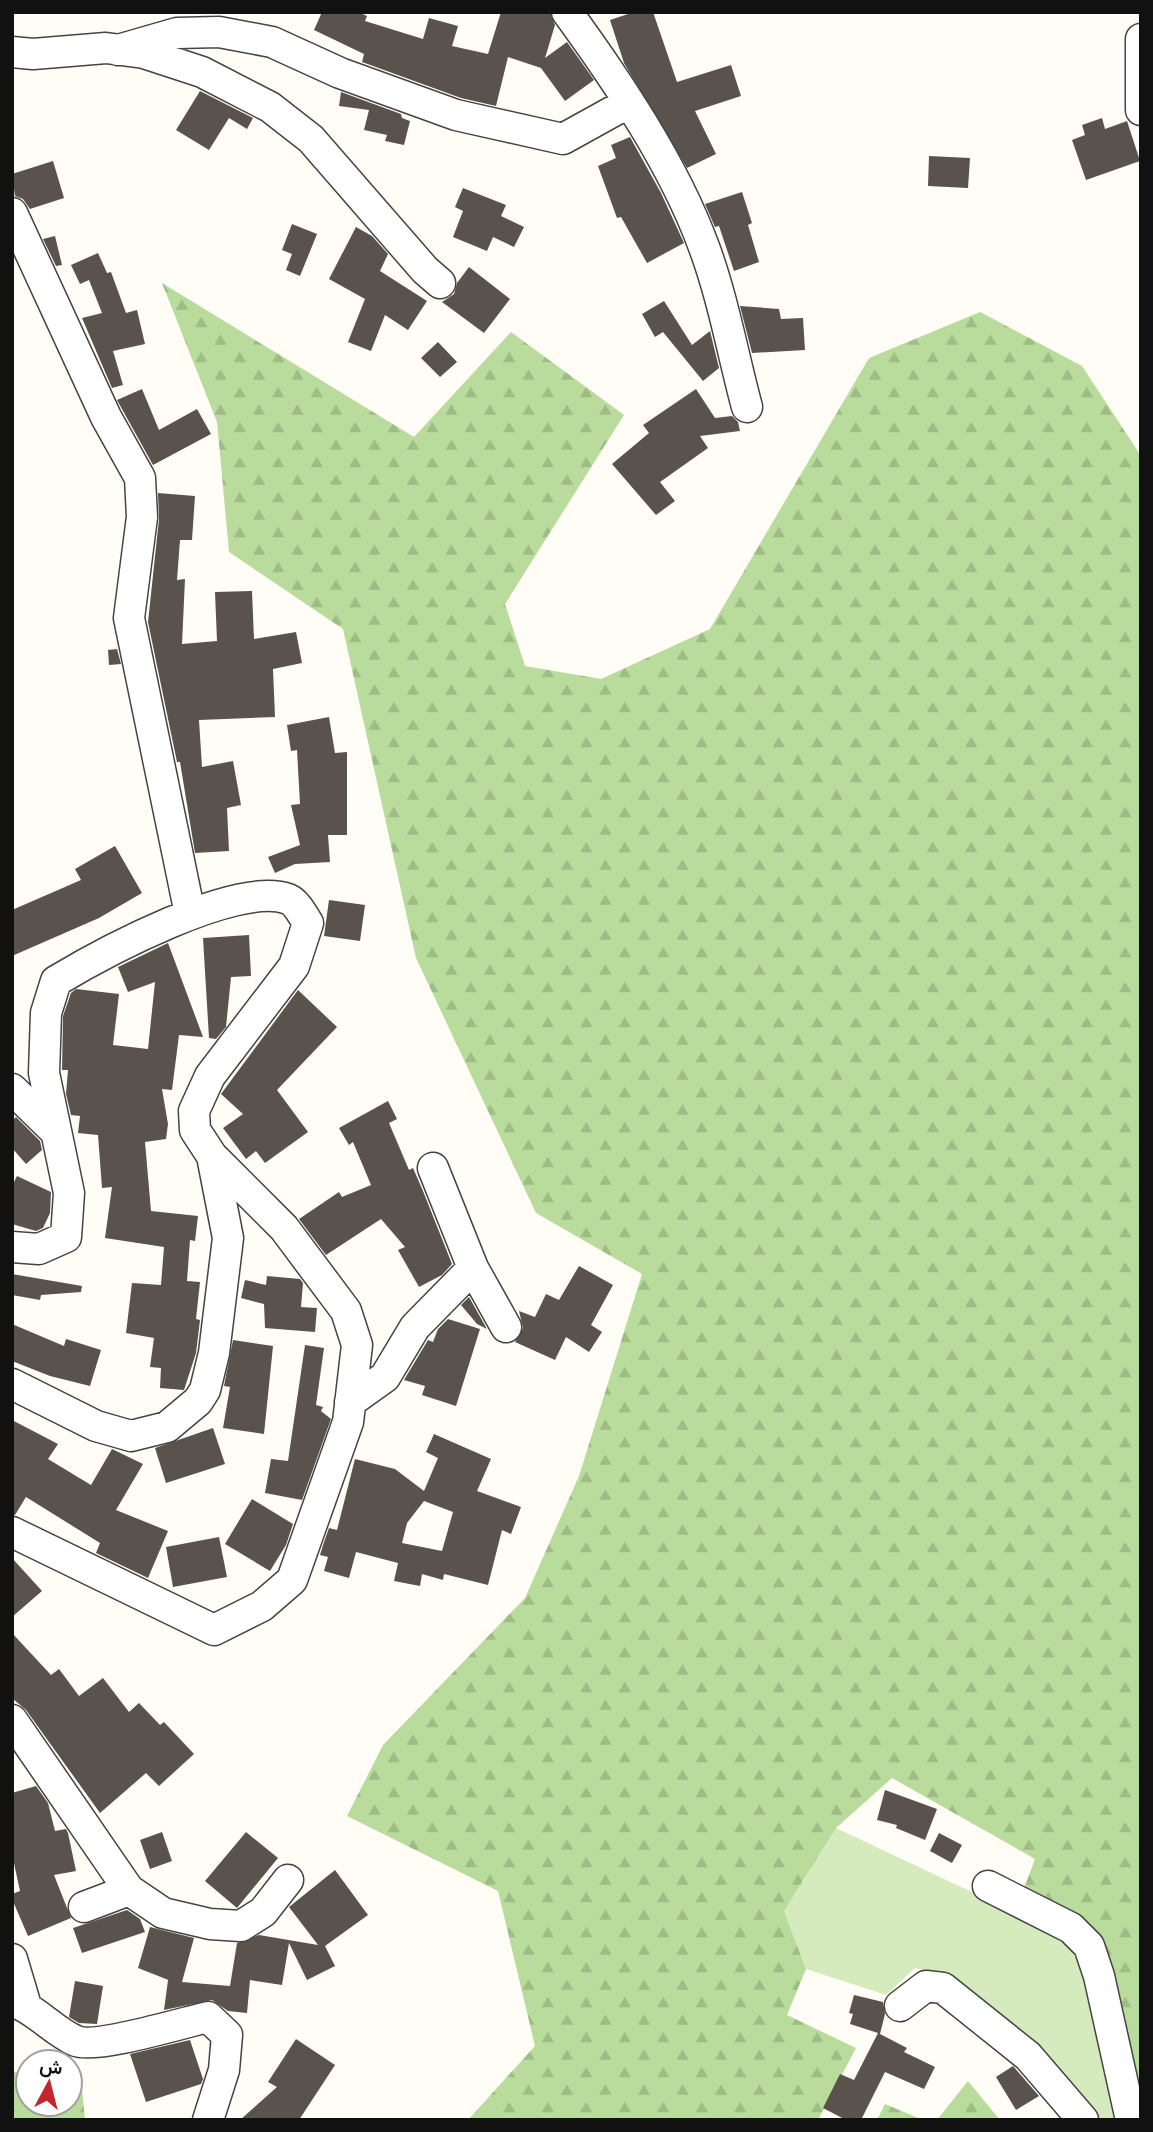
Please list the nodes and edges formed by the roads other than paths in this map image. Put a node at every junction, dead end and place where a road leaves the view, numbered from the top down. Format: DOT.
graph roads {
  1 [pos="567,12"];
  2 [pos="1141,39"];
  3 [pos="118,50"];
  4 [pos="12,52"];
  5 [pos="628,103"];
  6 [pos="1141,110"];
  7 [pos="12,213"];
  8 [pos="440,283"];
  9 [pos="747,407"];
  10 [pos="190,914"];
  11 [pos="12,1089"];
  12 [pos="55,1131"];
  13 [pos="212,1157"];
  14 [pos="433,1168"];
  15 [pos="12,1248"];
  16 [pos="473,1268"];
  17 [pos="506,1326"];
  18 [pos="12,1384"];
  19 [pos="350,1402"];
  20 [pos="12,1532"];
  21 [pos="12,1720"];
  22 [pos="288,1880"];
  23 [pos="988,1886"];
  24 [pos="129,1890"];
  25 [pos="84,1907"];
  26 [pos="12,1959"];
  27 [pos="19,2003"];
  28 [pos="900,2006"];
  29 [pos="208,2120"];
  30 [pos="1083,2120"];
  31 [pos="1131,2120"];
  1 -- 5 [label="street"];
  2 -- 6 [label="street"];
  3 -- 4 [label="street"];
  3 -- 5 [label="street"];
  3 -- 8 [label="street"];
  5 -- 9 [label="street"];
  7 -- 10 [label="street"];
  10 -- 12 [label="street"];
  10 -- 13 [label="street"];
  11 -- 12 [label="street"];
  12 -- 15 [label="street"];
  13 -- 18 [label="street"];
  13 -- 19 [label="street"];
  14 -- 16 [label="street"];
  16 -- 17 [label="street"];
  16 -- 19 [label="street"];
  19 -- 20 [label="street"];
  21 -- 24 [label="street"];
  22 -- 24 [label="street"];
  23 -- 31 [label="street"];
  24 -- 25 [label="street"];
  26 -- 27 [label="street"];
  27 -- 29 [label="street"];
  28 -- 30 [label="street"];
}
